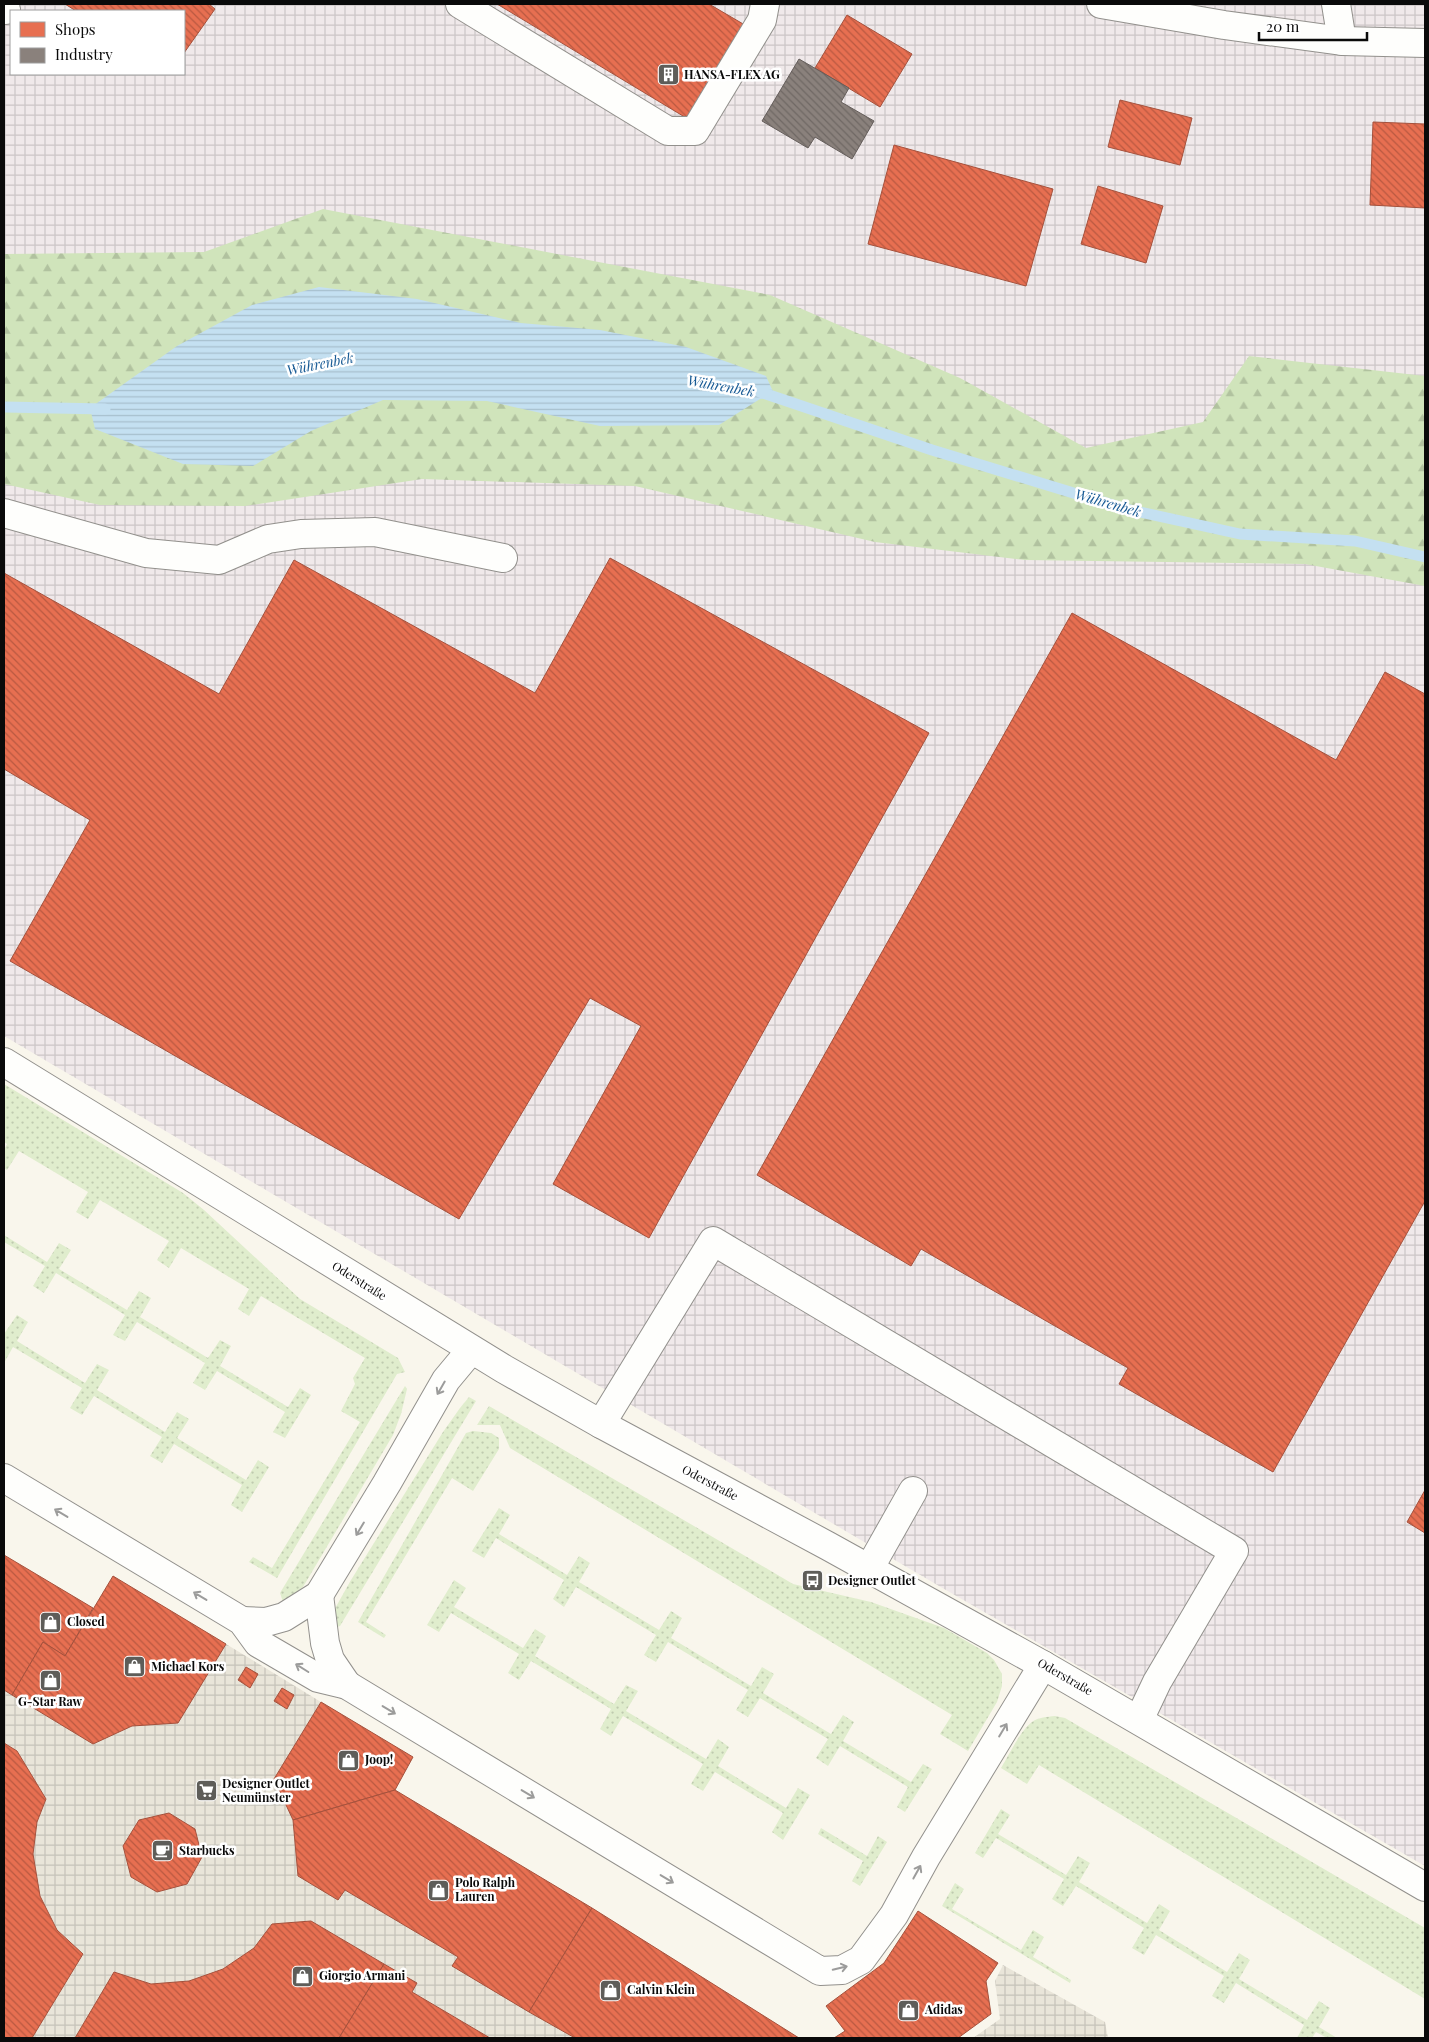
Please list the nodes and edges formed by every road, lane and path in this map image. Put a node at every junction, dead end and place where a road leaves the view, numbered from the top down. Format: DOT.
graph roads {
  1 [pos="460,4"];
  2 [pos="765,4"];
  3 [pos="1101,4"];
  4 [pos="1336,4"];
  5 [pos="1342,40"];
  6 [pos="1425,43"];
  7 [pos="4,513"];
  8 [pos="503,558"];
  9 [pos="4,1062"];
  10 [pos="472,1350"];
  11 [pos="601,1424"];
  12 [pos="4,1478"];
  13 [pos="913,1490"];
  14 [pos="869,1568"];
  15 [pos="319,1595"];
  16 [pos="242,1621"];
  17 [pos="1043,1665"];
  18 [pos="348,1685"];
  19 [pos="1138,1720"];
  20 [pos="1425,1887"];
  1 -- 2 [label="street"];
  3 -- 5 [label="street"];
  4 -- 5 [label="street"];
  5 -- 6 [label="street"];
  7 -- 8 [label="street"];
  9 -- 10 [label="street, Oderstraße"];
  10 -- 11 [label="street, Oderstraße"];
  10 -- 15 [label="street, one-way"];
  11 -- 14 [label="street, Oderstraße"];
  11 -- 19 [label="street"];
  16 -- 12 [label="street, one-way"];
  13 -- 14 [label="street"];
  14 -- 17 [label="street, Oderstraße"];
  15 -- 16 [label="street"];
  15 -- 18 [label="street"];
  18 -- 16 [label="street, one-way"];
  18 -- 17 [label="street, one-way"];
  17 -- 19 [label="street, Oderstraße"];
  19 -- 20 [label="street, Oderstraße"];
}
